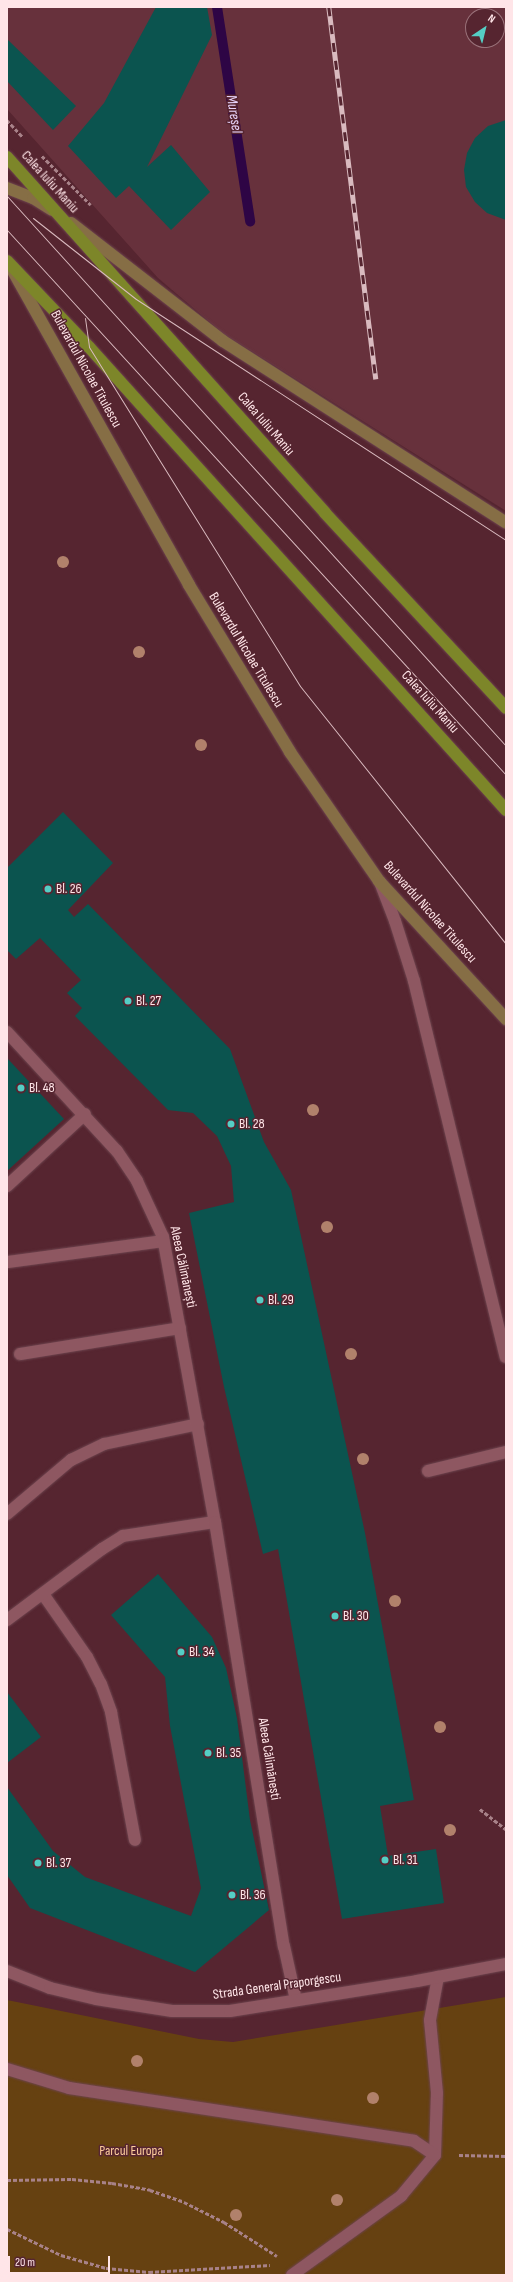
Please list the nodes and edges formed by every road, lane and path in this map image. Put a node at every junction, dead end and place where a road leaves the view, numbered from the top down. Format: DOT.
graph roads {
  1 [pos="7,156"];
  2 [pos="7,188"];
  3 [pos="59,214"];
  4 [pos="8,262"];
  5 [pos="506,523"];
  6 [pos="506,708"];
  7 [pos="506,810"];
  8 [pos="379,881"];
  9 [pos="506,1019"];
  10 [pos="7,1032"];
  11 [pos="85,1114"];
  12 [pos="7,1186"];
  13 [pos="164,1241"];
  14 [pos="8,1262"];
  15 [pos="180,1328"];
  16 [pos="20,1354"];
  17 [pos="506,1357"];
  18 [pos="198,1424"];
  19 [pos="506,1452"];
  20 [pos="428,1471"];
  21 [pos="7,1514"];
  22 [pos="215,1522"];
  23 [pos="43,1594"];
  24 [pos="7,1620"];
  25 [pos="480,1809"];
  26 [pos="506,1829"];
  27 [pos="135,1840"];
  28 [pos="506,1964"];
  29 [pos="7,1971"];
  30 [pos="438,1977"];
  31 [pos="296,2000"];
  32 [pos="7,2069"];
  33 [pos="435,2155"];
  34 [pos="506,2156"];
  35 [pos="7,2180"];
  36 [pos="7,2229"];
  37 [pos="314,2259"];
  38 [pos="271,2265"];
  39 [pos="138,2273"];
  40 [pos="292,2275"];
  1 -- 3 [label="main road, Calea Iuliu Maniu"];
  2 -- 3 [label="main road"];
  3 -- 5 [label="main road"];
  3 -- 6 [label="main road, Calea Iuliu Maniu"];
  4 -- 7 [label="main road, Calea Iuliu Maniu"];
  4 -- 8 [label="main road, Bulevardul Nicolae Titulescu"];
  8 -- 9 [label="main road, Bulevardul Nicolae Titulescu"];
  8 -- 17 [label="street"];
  10 -- 11 [label="street, Aleea Călimănești"];
  11 -- 12 [label="street"];
  11 -- 13 [label="street, Aleea Călimănești"];
  13 -- 14 [label="street"];
  13 -- 15 [label="street, Aleea Călimănești"];
  15 -- 16 [label="street"];
  15 -- 18 [label="street, Aleea Călimănești"];
  18 -- 21 [label="street"];
  18 -- 22 [label="street, Aleea Călimănești"];
  19 -- 20 [label="street"];
  22 -- 23 [label="street"];
  22 -- 31 [label="street, Aleea Călimănești"];
  23 -- 24 [label="street"];
  23 -- 27 [label="street"];
  25 -- 26 [label="path"];
  28 -- 30 [label="street, Strada General Praporgescu"];
  29 -- 31 [label="street, Strada General Praporgescu"];
  30 -- 31 [label="street, Strada General Praporgescu"];
  30 -- 33 [label="street"];
  32 -- 33 [label="street"];
  33 -- 34 [label="path"];
  33 -- 37 [label="street"];
  35 -- 37 [label="path"];
  36 -- 39 [label="path"];
  37 -- 40 [label="street"];
  38 -- 39 [label="path"];
}
